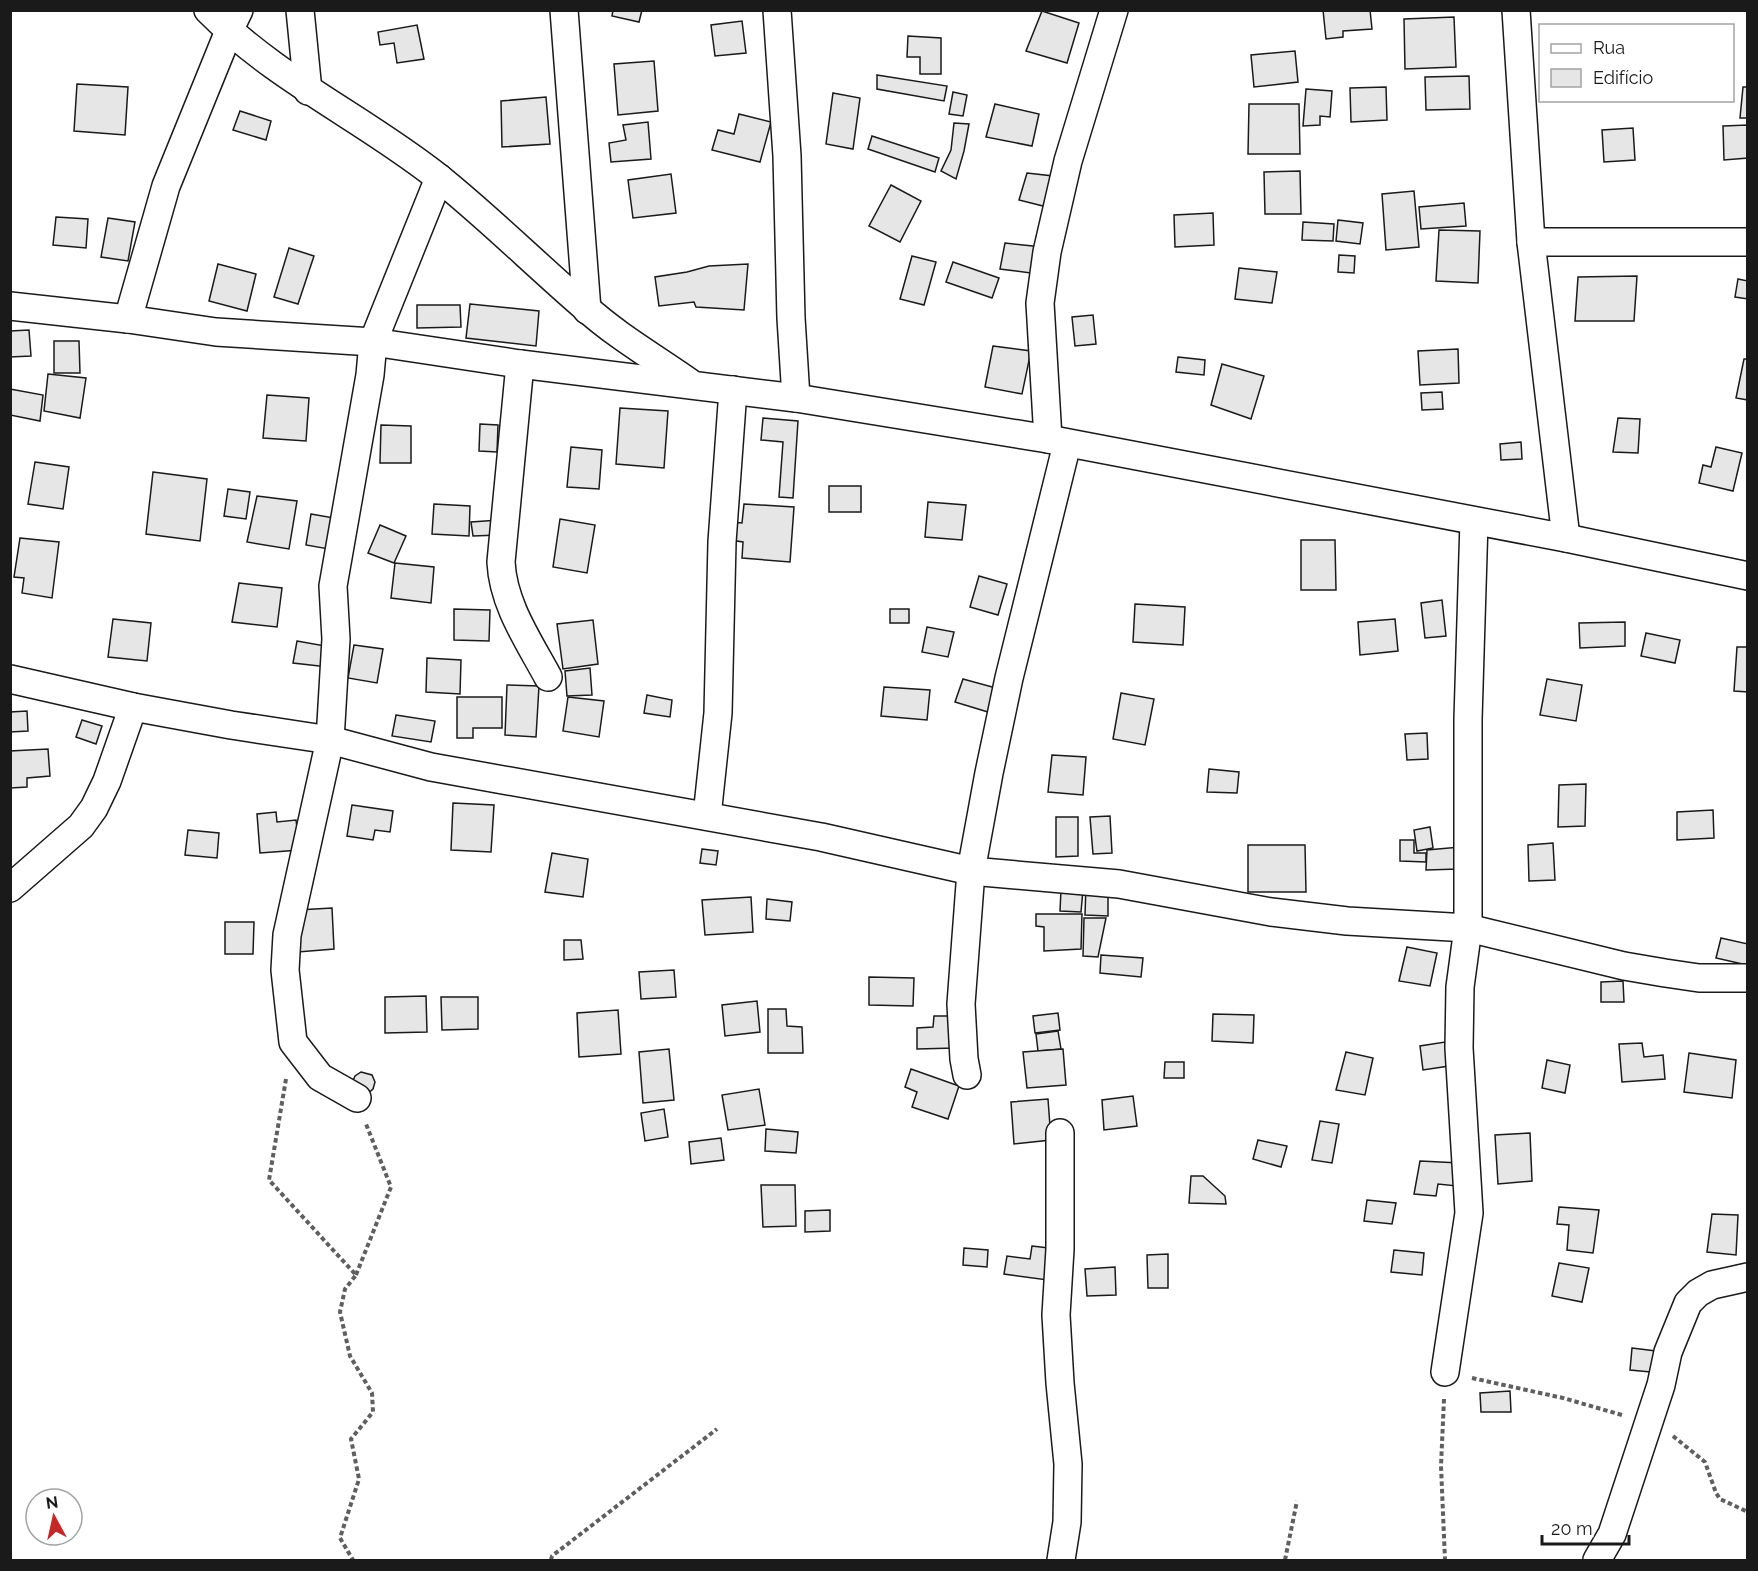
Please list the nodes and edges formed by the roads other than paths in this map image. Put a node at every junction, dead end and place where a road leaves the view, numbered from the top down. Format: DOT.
graph roads {
  1 [pos="208,10"];
  2 [pos="300,10"];
  3 [pos="564,10"];
  4 [pos="777,10"];
  5 [pos="1114,10"];
  6 [pos="1516,10"];
  7 [pos="234,21"];
  8 [pos="308,91"];
  9 [pos="439,178"];
  10 [pos="1531,242"];
  11 [pos="1748,243"];
  12 [pos="10,306"];
  13 [pos="587,310"];
  14 [pos="128,319"];
  15 [pos="373,342"];
  16 [pos="520,364"];
  17 [pos="695,386"];
  18 [pos="734,390"];
  19 [pos="796,398"];
  20 [pos="1057,441"];
  21 [pos="1474,520"];
  22 [pos="1566,538"];
  23 [pos="1748,576"];
  24 [pos="548,676"];
  25 [pos="10,679"];
  26 [pos="133,707"];
  27 [pos="330,740"];
  28 [pos="707,816"];
  29 [pos="971,871"];
  30 [pos="10,888"];
  31 [pos="1468,928"];
  32 [pos="1748,978"];
  33 [pos="967,1075"];
  34 [pos="357,1098"];
  35 [pos="1060,1133"];
  36 [pos="1748,1277"];
  37 [pos="1445,1372"];
  38 [pos="1061,1560"];
  39 [pos="1597,1560"];
  1 -- 7 [label="street"];
  2 -- 8 [label="street"];
  3 -- 13 [label="street"];
  4 -- 19 [label="street"];
  5 -- 20 [label="street"];
  6 -- 10 [label="street"];
  7 -- 8 [label="street"];
  7 -- 14 [label="street"];
  8 -- 9 [label="street"];
  9 -- 13 [label="street"];
  9 -- 15 [label="street"];
  10 -- 11 [label="street"];
  10 -- 22 [label="street"];
  12 -- 14 [label="street"];
  13 -- 17 [label="street"];
  14 -- 15 [label="street"];
  15 -- 16 [label="street"];
  15 -- 27 [label="street"];
  16 -- 17 [label="street"];
  16 -- 24 [label="street"];
  17 -- 18 [label="street"];
  18 -- 19 [label="street"];
  18 -- 28 [label="street"];
  19 -- 20 [label="street"];
  20 -- 21 [label="street"];
  20 -- 29 [label="street"];
  21 -- 22 [label="street"];
  21 -- 31 [label="street"];
  22 -- 23 [label="street"];
  25 -- 26 [label="street"];
  26 -- 27 [label="street"];
  26 -- 30 [label="street"];
  27 -- 28 [label="street"];
  27 -- 34 [label="street"];
  28 -- 29 [label="street"];
  29 -- 31 [label="street"];
  29 -- 33 [label="street"];
  31 -- 32 [label="street"];
  31 -- 37 [label="street"];
  35 -- 38 [label="street"];
  36 -- 39 [label="street"];
}
